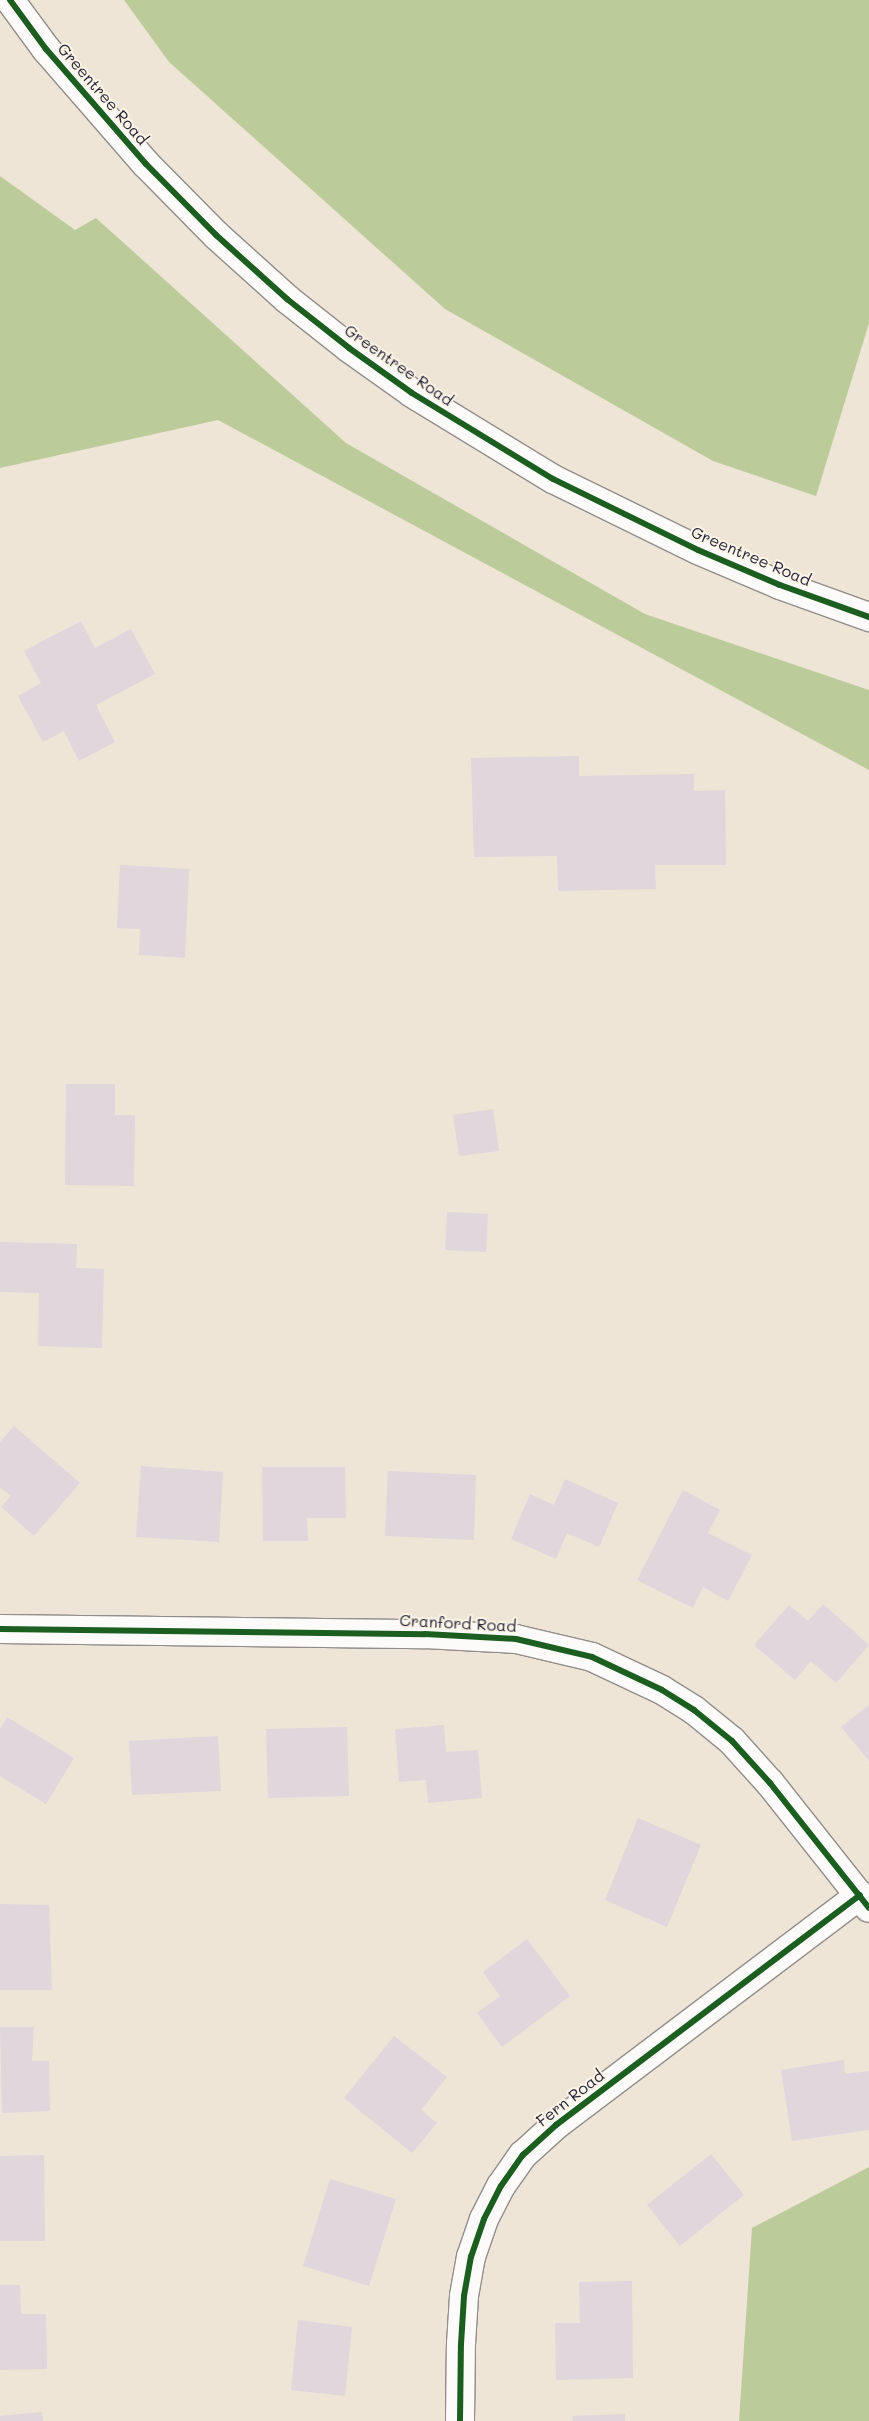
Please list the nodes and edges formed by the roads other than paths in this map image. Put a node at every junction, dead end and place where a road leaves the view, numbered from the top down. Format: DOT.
graph roads {
  1 [pos="10,0"];
  2 [pos="869,618"];
  3 [pos="0,1629"];
  4 [pos="864,1901"];
  5 [pos="460,2421"];
  1 -- 2 [label="street, Greentree Road"];
  3 -- 4 [label="street, Cranford Road"];
  4 -- 5 [label="street, Fern Road"];
}
